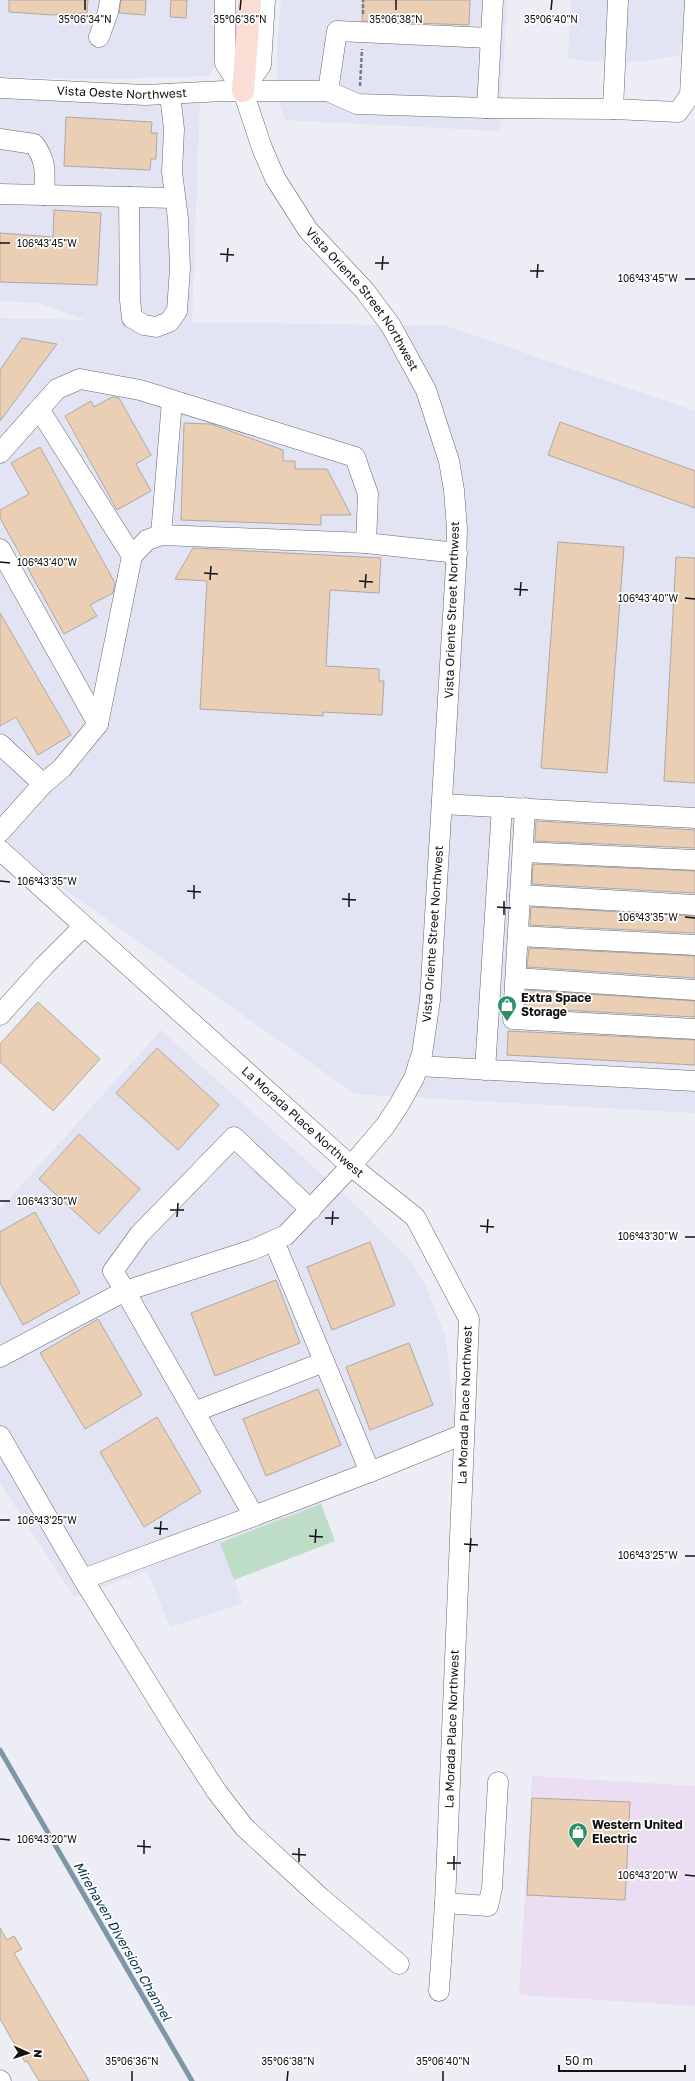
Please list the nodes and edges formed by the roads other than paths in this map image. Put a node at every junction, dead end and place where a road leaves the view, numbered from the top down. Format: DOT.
graph roads {
  1 [pos="110,0"];
  2 [pos="225,0"];
  3 [pos="250,0"];
  4 [pos="265,0"];
  5 [pos="493,0"];
  6 [pos="618,0"];
  7 [pos="695,0"];
  8 [pos="99,37"];
  9 [pos="490,38"];
  10 [pos="0,88"];
  11 [pos="243,91"];
  12 [pos="328,91"];
  13 [pos="170,94"];
  14 [pos="487,108"];
  15 [pos="613,109"];
  16 [pos="0,139"];
  17 [pos="0,194"];
  18 [pos="44,195"];
  19 [pos="129,197"];
  20 [pos="175,198"];
  21 [pos="172,401"];
  22 [pos="39,409"];
  23 [pos="0,453"];
  24 [pos="161,535"];
  25 [pos="366,543"];
  26 [pos="0,549"];
  27 [pos="457,553"];
  28 [pos="132,556"];
  29 [pos="98,724"];
  30 [pos="0,744"];
  31 [pos="43,784"];
  32 [pos="442,804"];
  33 [pos="502,807"];
  34 [pos="525,808"];
  35 [pos="695,818"];
  36 [pos="0,832"];
  37 [pos="0,850"];
  38 [pos="523,852"];
  39 [pos="695,860"];
  40 [pos="520,895"];
  41 [pos="695,905"];
  42 [pos="84,926"];
  43 [pos="518,936"];
  44 [pos="695,945"];
  45 [pos="516,978"];
  46 [pos="695,990"];
  47 [pos="0,1015"];
  48 [pos="695,1029"];
  49 [pos="418,1066"];
  50 [pos="485,1070"];
  51 [pos="695,1081"];
  52 [pos="351,1166"];
  53 [pos="311,1210"];
  54 [pos="274,1241"];
  55 [pos="125,1291"];
  56 [pos="0,1357"];
  57 [pos="324,1362"];
  58 [pos="194,1412"];
  59 [pos="464,1434"];
  60 [pos="0,1436"];
  61 [pos="370,1472"];
  62 [pos="254,1516"];
  63 [pos="83,1579"];
  64 [pos="498,1782"];
  65 [pos="445,1904"];
  66 [pos="399,1964"];
  67 [pos="438,1991"];
  1 -- 8 [label="street"];
  2 -- 11 [label="street, Vista Oriente Street Northwest"];
  3 -- 11 [label="main road"];
  4 -- 11 [label="street"];
  5 -- 9 [label="street"];
  6 -- 15 [label="street"];
  7 -- 15 [label="street"];
  9 -- 12 [label="street"];
  9 -- 14 [label="street"];
  10 -- 13 [label="street, Vista Oeste Northwest"];
  11 -- 12 [label="street, Vista Oeste Northwest"];
  11 -- 13 [label="street, Vista Oeste Northwest"];
  11 -- 27 [label="street, Vista Oriente Street Northwest"];
  12 -- 14 [label="street"];
  13 -- 20 [label="street"];
  14 -- 15 [label="street"];
  16 -- 18 [label="street"];
  17 -- 18 [label="street"];
  18 -- 19 [label="street"];
  19 -- 20 [label="street"];
  19 -- 20 [label="street"];
  21 -- 22 [label="street"];
  21 -- 24 [label="street"];
  21 -- 25 [label="street"];
  22 -- 23 [label="street"];
  22 -- 28 [label="street"];
  24 -- 25 [label="street"];
  24 -- 28 [label="street"];
  25 -- 27 [label="street"];
  26 -- 29 [label="street"];
  27 -- 32 [label="street, Vista Oriente Street Northwest"];
  28 -- 29 [label="street"];
  29 -- 31 [label="street"];
  30 -- 31 [label="street"];
  31 -- 36 [label="street"];
  32 -- 33 [label="street"];
  32 -- 49 [label="street, Vista Oriente Street Northwest"];
  33 -- 34 [label="street"];
  33 -- 50 [label="street"];
  34 -- 35 [label="street"];
  34 -- 38 [label="street"];
  37 -- 42 [label="street, La Morada Place Northwest"];
  38 -- 39 [label="street"];
  38 -- 40 [label="street"];
  40 -- 41 [label="street"];
  40 -- 43 [label="street"];
  42 -- 47 [label="street"];
  42 -- 52 [label="street, La Morada Place Northwest"];
  43 -- 44 [label="street"];
  43 -- 45 [label="street"];
  45 -- 46 [label="street"];
  45 -- 48 [label="street"];
  49 -- 50 [label="street"];
  49 -- 52 [label="street, Vista Oriente Street Northwest"];
  50 -- 51 [label="street"];
  52 -- 53 [label="street, Vista Oriente Street Northwest"];
  52 -- 59 [label="street, La Morada Place Northwest"];
  53 -- 54 [label="street, Vista Oriente Street Northwest"];
  53 -- 55 [label="street"];
  54 -- 55 [label="street, Vista Oriente Street Northwest"];
  54 -- 57 [label="street"];
  55 -- 56 [label="street, Vista Oriente Street Northwest"];
  55 -- 58 [label="street"];
  57 -- 58 [label="street"];
  57 -- 61 [label="street"];
  58 -- 62 [label="street"];
  59 -- 61 [label="street"];
  59 -- 65 [label="street, La Morada Place Northwest"];
  60 -- 63 [label="street"];
  61 -- 62 [label="street"];
  62 -- 63 [label="street"];
  63 -- 66 [label="street"];
  64 -- 65 [label="street"];
  65 -- 67 [label="street, La Morada Place Northwest"];
}
